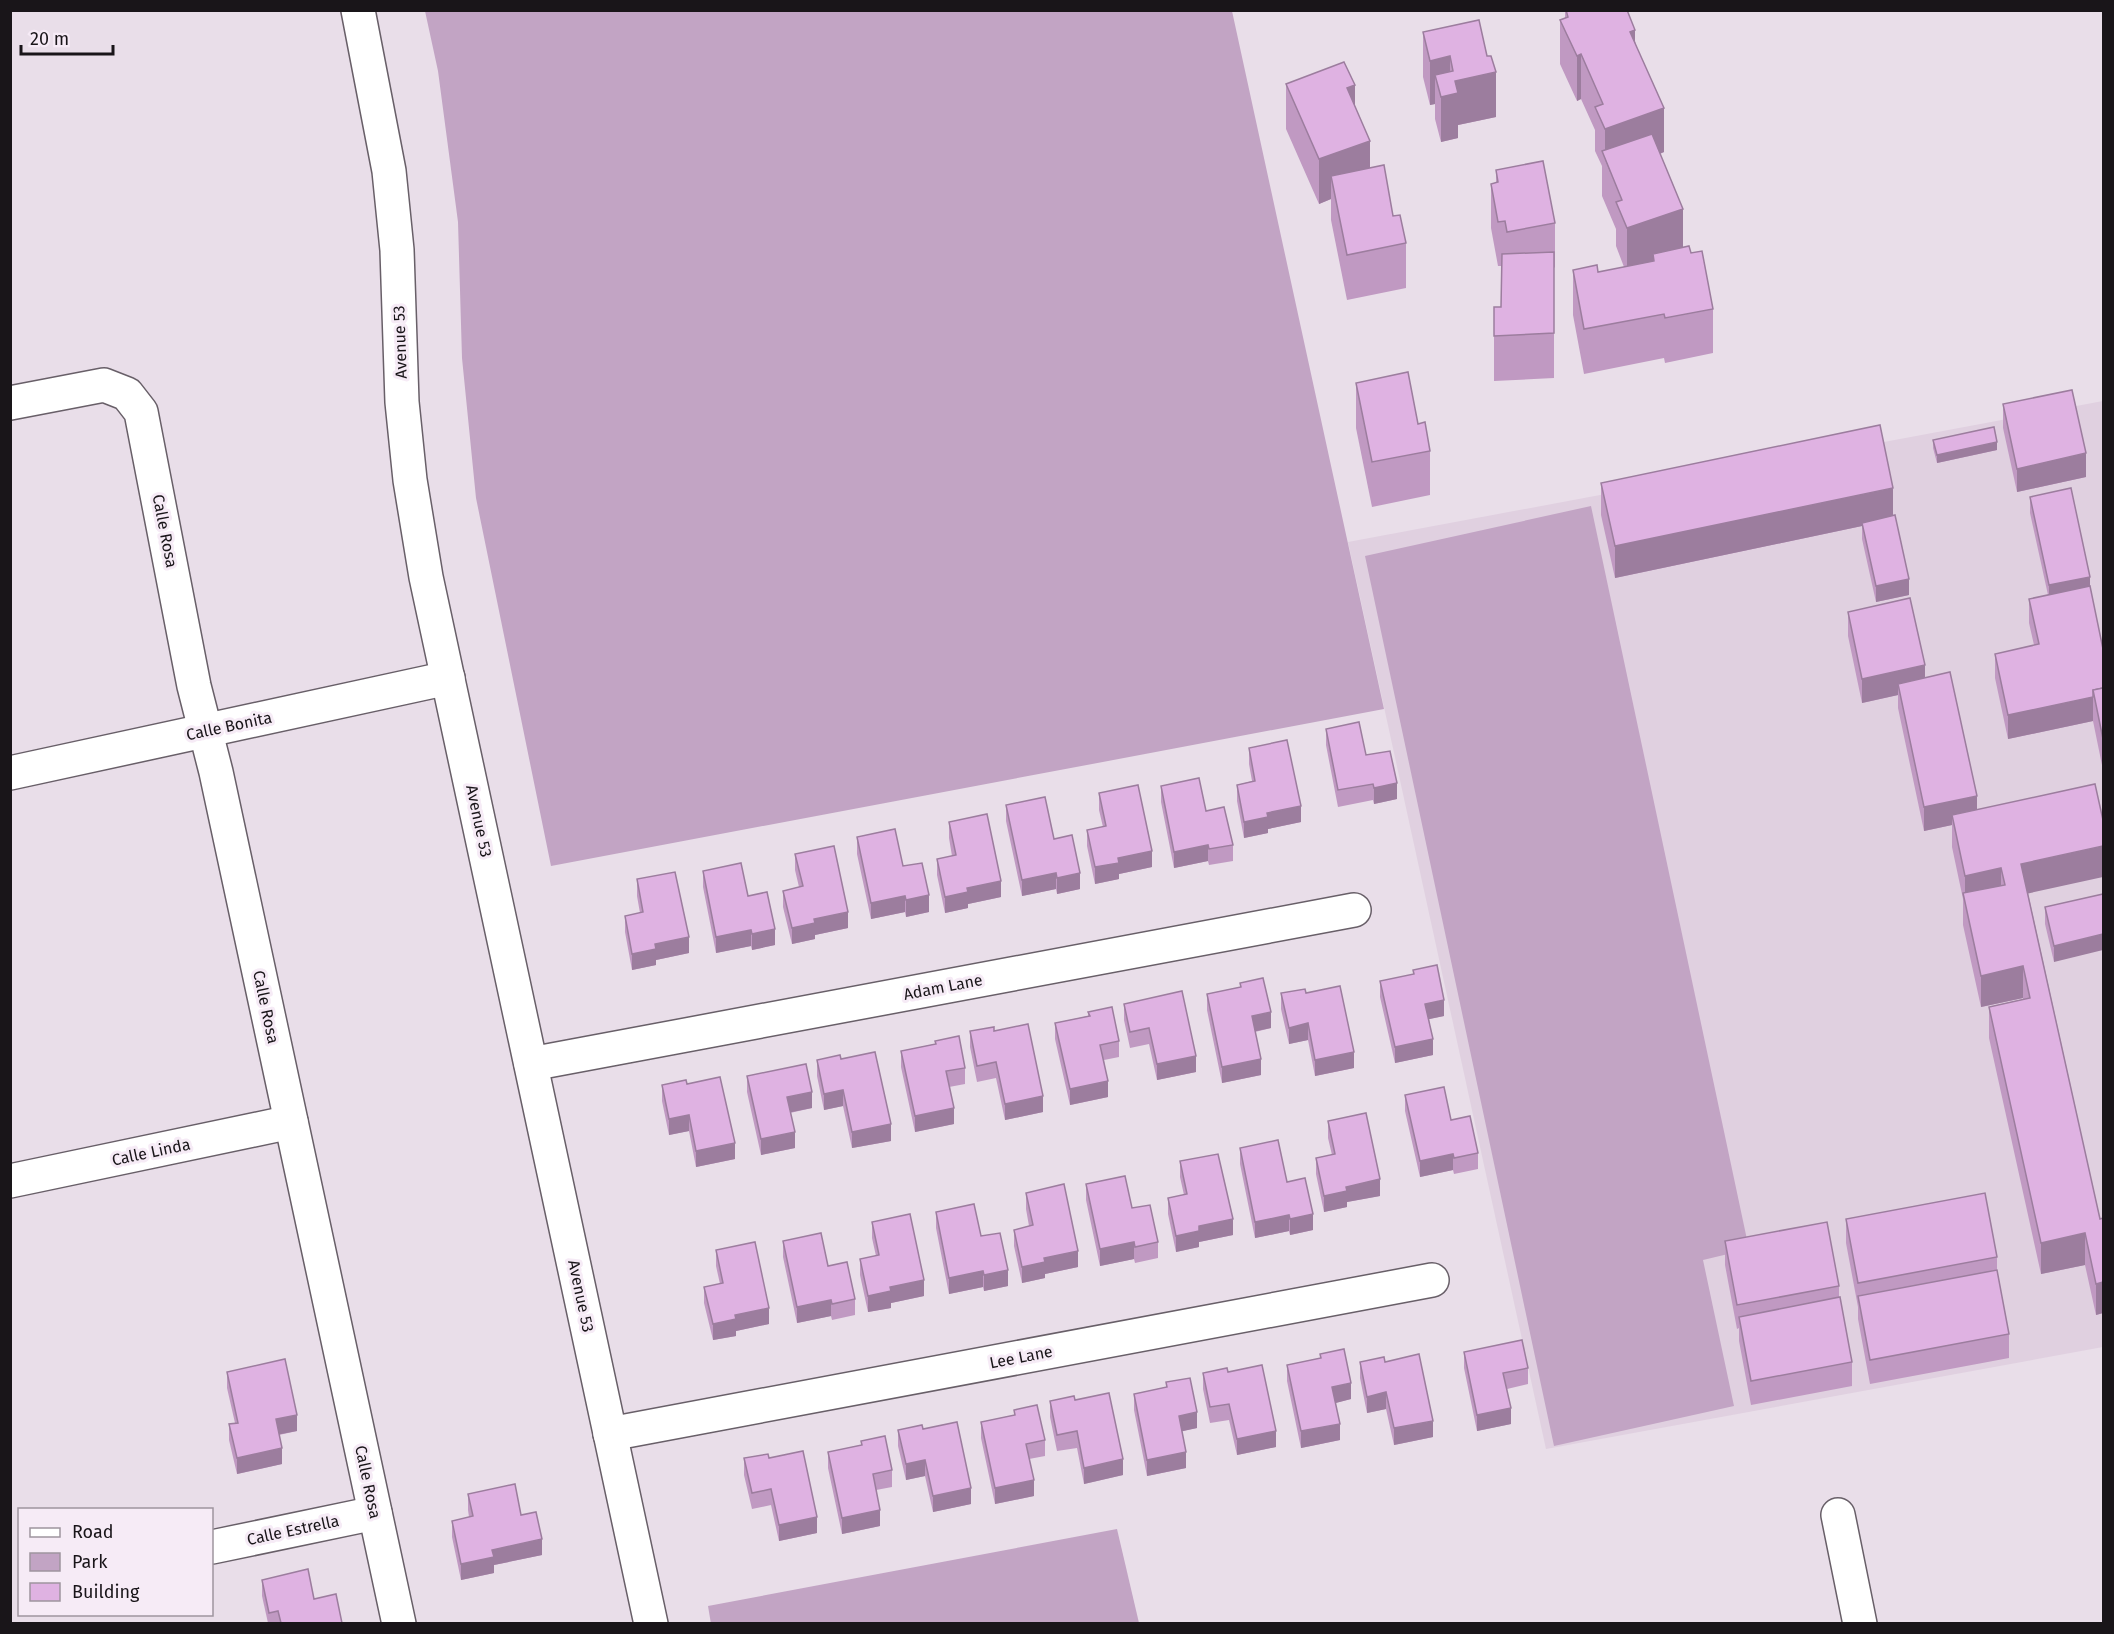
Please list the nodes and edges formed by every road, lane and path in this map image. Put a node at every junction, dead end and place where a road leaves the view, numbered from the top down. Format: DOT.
graph roads {
  1 [pos="358,10"];
  2 [pos="10,403"];
  3 [pos="448,678"];
  4 [pos="205,731"];
  5 [pos="10,773"];
  6 [pos="1354,910"];
  7 [pos="531,1064"];
  8 [pos="291,1122"];
  9 [pos="10,1181"];
  10 [pos="1432,1280"];
  11 [pos="610,1434"];
  12 [pos="375,1513"];
  13 [pos="1839,1515"];
  14 [pos="213,1547"];
  15 [pos="399,1623"];
  16 [pos="651,1623"];
  17 [pos="1860,1623"];
  1 -- 3 [label="street, Avenue 53"];
  2 -- 4 [label="street, Calle Rosa"];
  3 -- 4 [label="street, Calle Bonita"];
  3 -- 7 [label="street, Avenue 53"];
  4 -- 5 [label="street, Calle Bonita"];
  4 -- 8 [label="street, Calle Rosa"];
  6 -- 7 [label="street, Adam Lane"];
  7 -- 11 [label="street, Avenue 53"];
  8 -- 9 [label="street, Calle Linda"];
  8 -- 12 [label="street, Calle Rosa"];
  10 -- 11 [label="street, Lee Lane"];
  11 -- 16 [label="street, Avenue 53"];
  12 -- 14 [label="street, Calle Estrella"];
  12 -- 15 [label="street, Calle Rosa"];
  13 -- 17 [label="street"];
}
